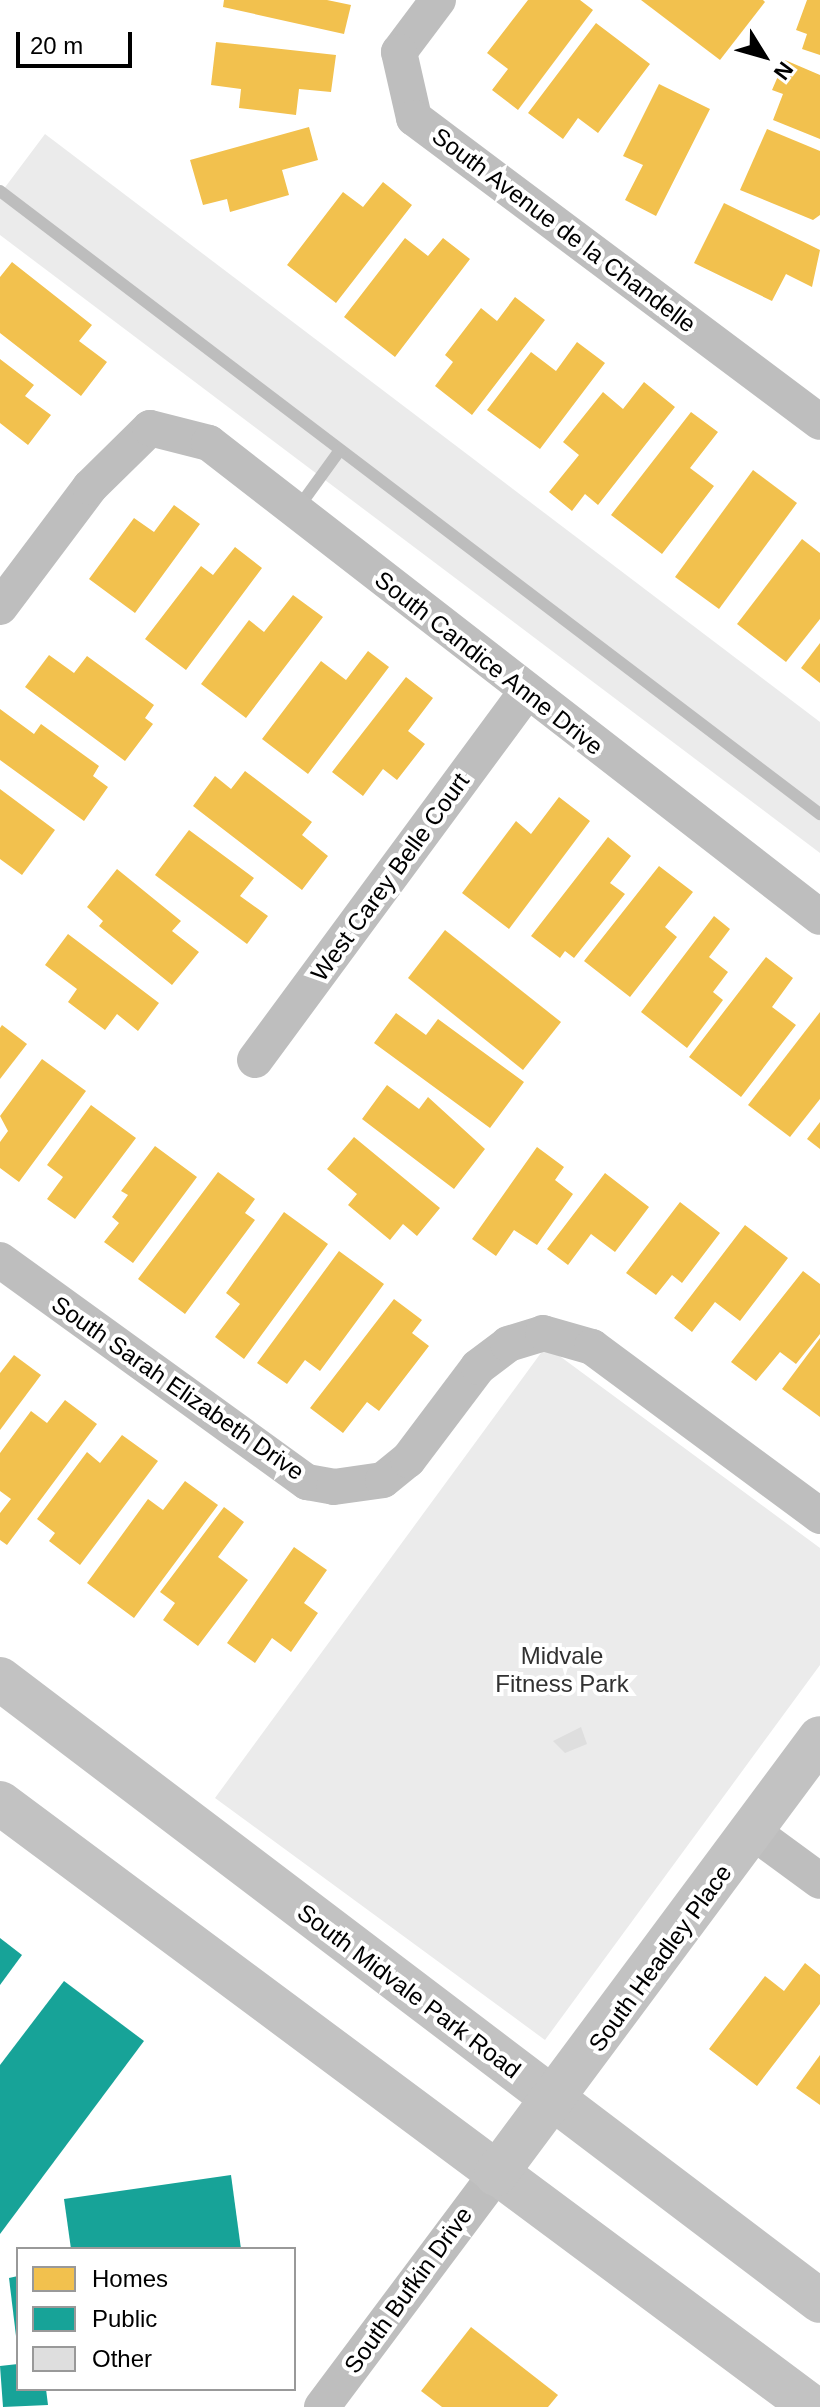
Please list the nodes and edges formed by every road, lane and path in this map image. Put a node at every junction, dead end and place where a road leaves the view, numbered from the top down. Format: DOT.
graph roads {
  1 [pos="438,0"];
  2 [pos="820,422"];
  3 [pos="0,607"];
  4 [pos="525,694"];
  5 [pos="820,917"];
  6 [pos="255,1060"];
  7 [pos="0,1260"];
  8 [pos="820,1516"];
  9 [pos="0,1679"];
  10 [pos="820,1738"];
  11 [pos="0,1803"];
  12 [pos="752,1831"];
  13 [pos="820,1881"];
  14 [pos="555,2102"];
  15 [pos="496,2174"];
  16 [pos="820,2301"];
  17 [pos="322,2407"];
  18 [pos="812,2407"];
  1 -- 2 [label="street, South Avenue de la Chandelle"];
  3 -- 4 [label="street, South Candice Anne Drive"];
  4 -- 5 [label="street, South Candice Anne Drive"];
  4 -- 6 [label="street, West Carey Belle Court"];
  7 -- 8 [label="street, South Sarah Elizabeth Drive"];
  9 -- 14 [label="main road, South Midvale Park Road"];
  10 -- 12 [label="main road, South Headley Place"];
  11 -- 15 [label="main road"];
  12 -- 13 [label="street"];
  12 -- 14 [label="main road, South Headley Place"];
  14 -- 15 [label="main road, South Headley Place"];
  14 -- 16 [label="main road, South Midvale Park Road"];
  15 -- 17 [label="street, South Bufkin Drive"];
  15 -- 18 [label="main road"];
}
